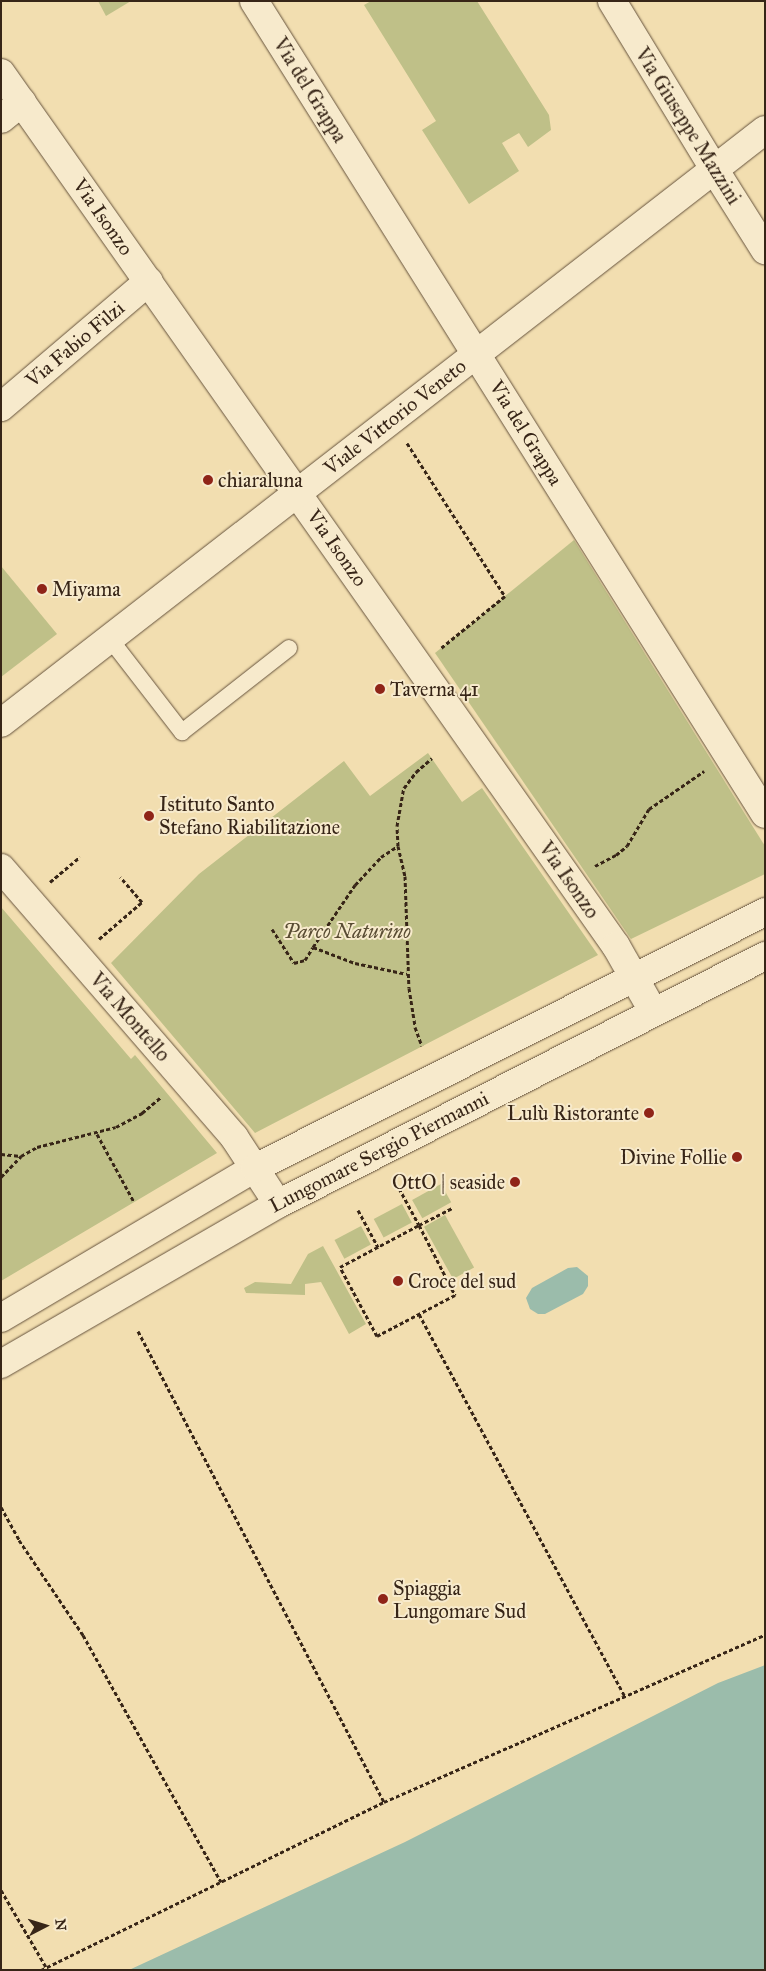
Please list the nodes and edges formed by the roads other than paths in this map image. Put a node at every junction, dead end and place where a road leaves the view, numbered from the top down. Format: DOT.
graph roads {
  1 [pos="254,1"];
  2 [pos="612,1"];
  3 [pos="1,73"];
  4 [pos="11,110"];
  5 [pos="765,130"];
  6 [pos="714,169"];
  7 [pos="765,250"];
  8 [pos="149,282"];
  9 [pos="476,354"];
  10 [pos="1,407"];
  11 [pos="298,493"];
  12 [pos="110,639"];
  13 [pos="289,648"];
  14 [pos="1,723"];
  15 [pos="765,814"];
  16 [pos="1,868"];
  17 [pos="765,912"];
  18 [pos="765,956"];
  19 [pos="635,976"];
  20 [pos="653,1011"];
  21 [pos="256,1168"];
  22 [pos="278,1204"];
  23 [pos="1,1318"];
  24 [pos="1,1364"];
  1 -- 9 [label="street, Via del Grappa"];
  2 -- 6 [label="street, Via Giuseppe Mazzini"];
  3 -- 4 [label="street, Via Isonzo"];
  4 -- 8 [label="street, Via Isonzo"];
  5 -- 6 [label="street, Viale Vittorio Veneto"];
  6 -- 7 [label="street, Via Giuseppe Mazzini"];
  6 -- 9 [label="street, Viale Vittorio Veneto"];
  8 -- 10 [label="street, Via Fabio Filzi"];
  8 -- 11 [label="street, Via Isonzo"];
  9 -- 11 [label="street, Viale Vittorio Veneto"];
  9 -- 15 [label="street, Via del Grappa"];
  11 -- 12 [label="street, Viale Vittorio Veneto"];
  11 -- 19 [label="street, Via Isonzo"];
  12 -- 13 [label="lane"];
  12 -- 14 [label="street, Viale Vittorio Veneto"];
  16 -- 21 [label="street, Via Montello"];
  17 -- 19 [label="street, Lungomare Sergio Piermanni"];
  18 -- 20 [label="street, Lungomare Sergio Piermanni"];
  19 -- 20 [label="street, Via Isonzo"];
  19 -- 21 [label="street, Lungomare Sergio Piermanni"];
  20 -- 22 [label="street, Lungomare Sergio Piermanni"];
  21 -- 22 [label="street, Via Montello"];
  21 -- 23 [label="street, Lungomare Sergio Piermanni"];
  22 -- 24 [label="street, Lungomare Sergio Piermanni"];
}
